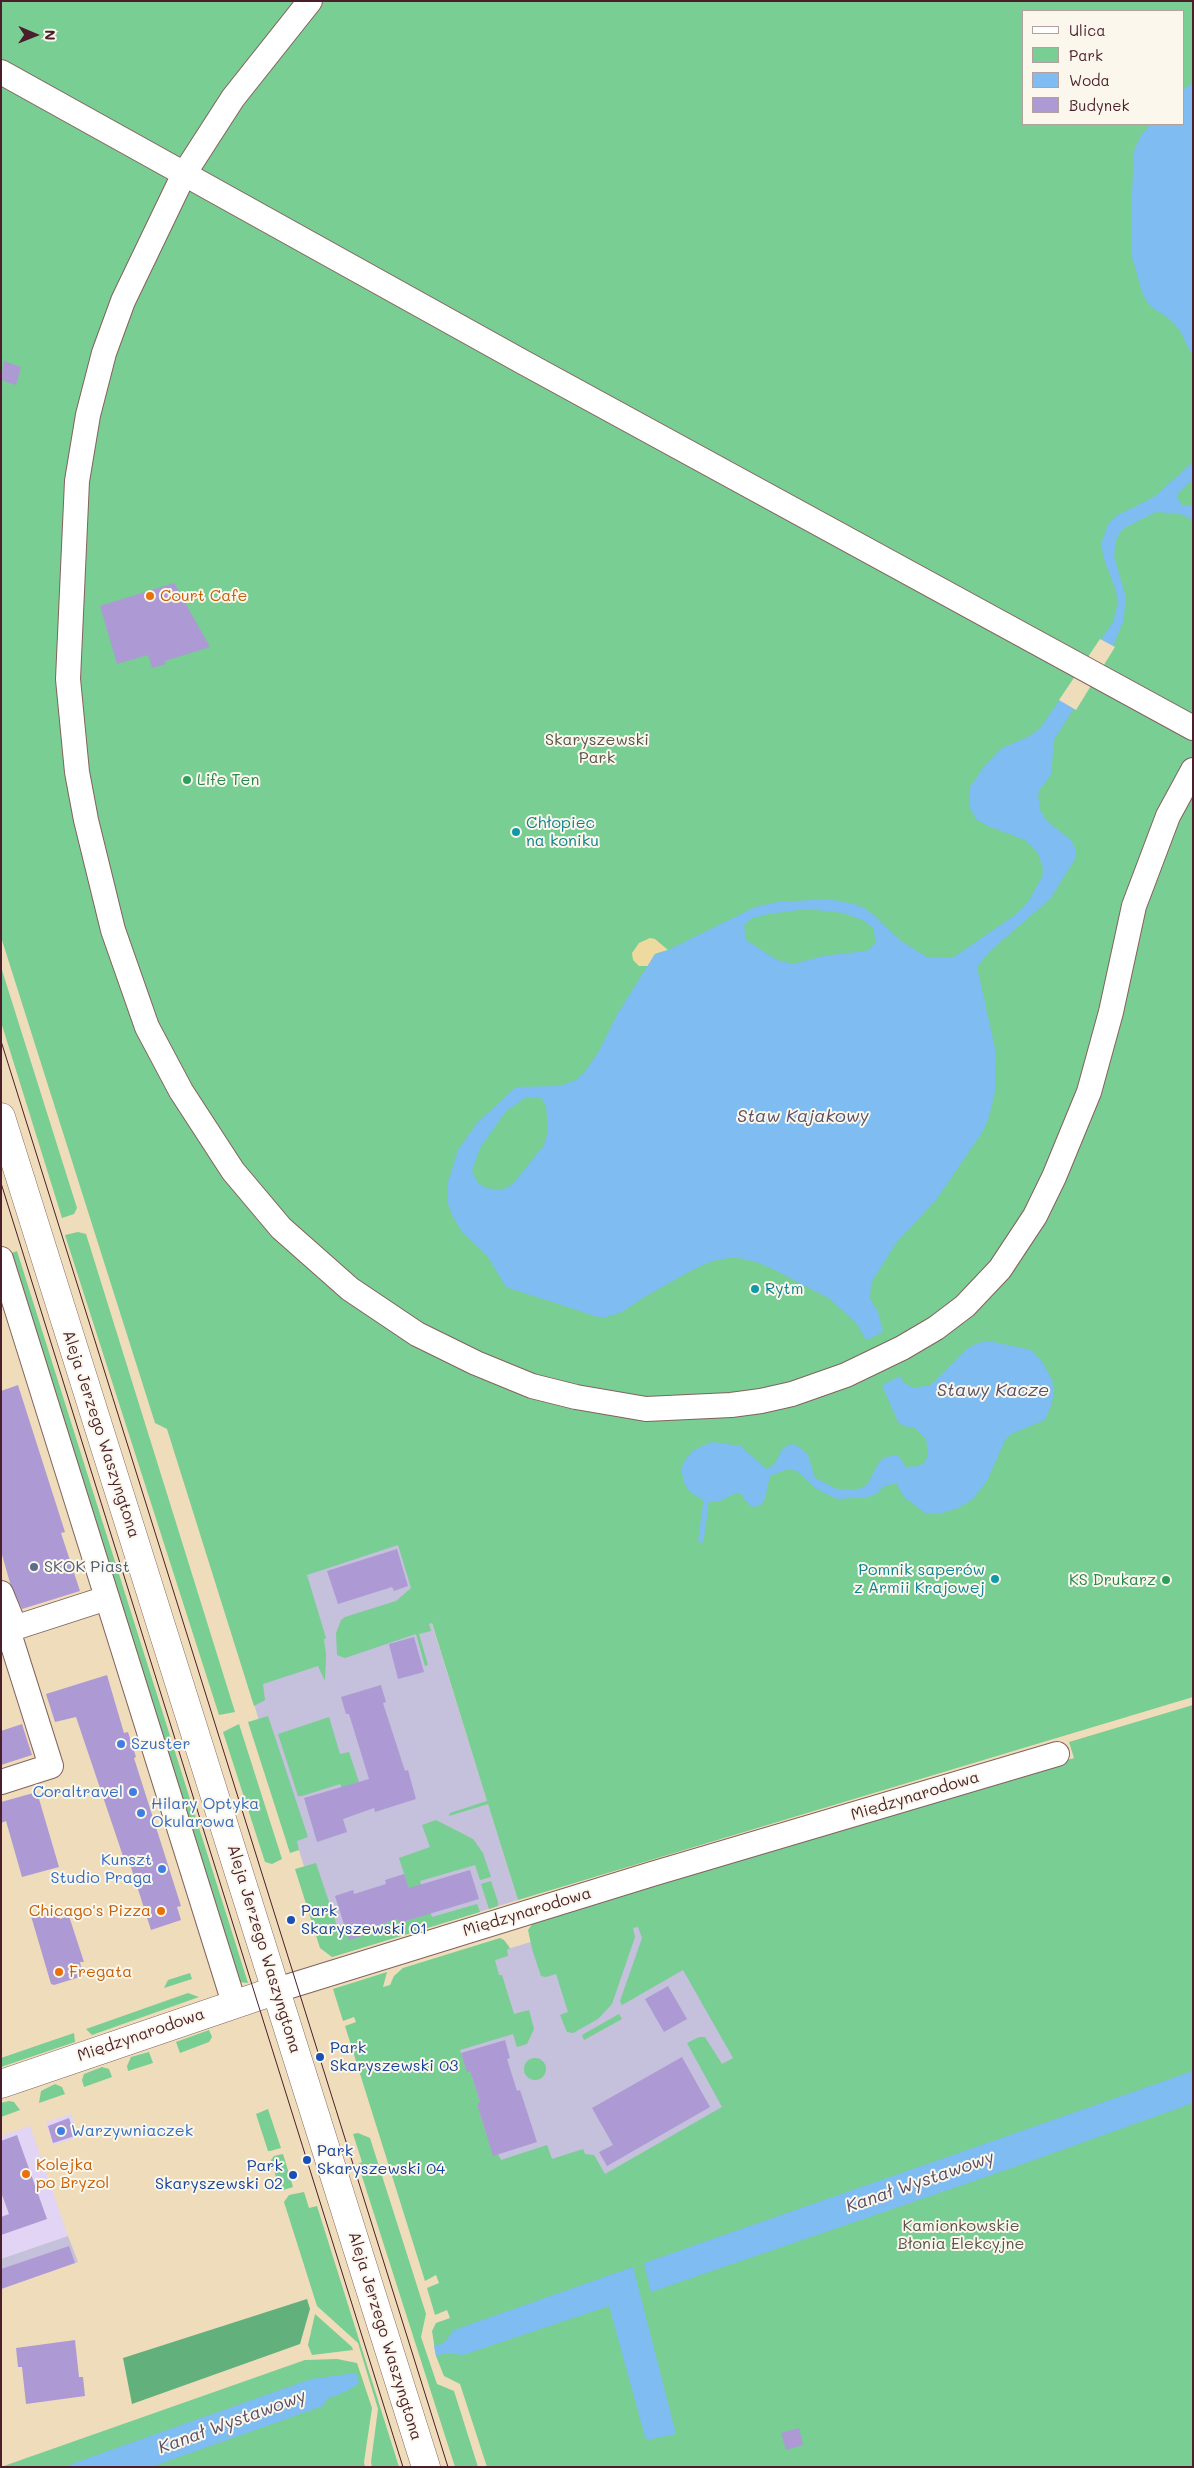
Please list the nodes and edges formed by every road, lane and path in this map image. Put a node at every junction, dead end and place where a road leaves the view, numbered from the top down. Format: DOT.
graph roads {
  1 [pos="310,1"];
  2 [pos="1,72"];
  3 [pos="184,174"];
  4 [pos="1193,728"];
  5 [pos="1193,770"];
  6 [pos="1,1118"];
  7 [pos="1,1259"];
  8 [pos="7,1301"];
  9 [pos="1,1593"];
  10 [pos="107,1598"];
  11 [pos="16,1627"];
  12 [pos="1057,1754"];
  13 [pos="1,1782"];
  14 [pos="277,1990"];
  15 [pos="234,2003"];
  16 [pos="1,2084"];
  17 [pos="426,2467"];
  1 -- 3 [label="street"];
  2 -- 3 [label="street"];
  3 -- 4 [label="street"];
  3 -- 5 [label="street"];
  6 -- 14 [label="main road, Aleja Jerzego Waszyngtona"];
  7 -- 8 [label="street"];
  8 -- 10 [label="street"];
  9 -- 11 [label="street"];
  10 -- 11 [label="street"];
  10 -- 15 [label="street"];
  11 -- 13 [label="street"];
  12 -- 14 [label="street, Międzynarodowa"];
  14 -- 15 [label="main road, Międzynarodowa"];
  14 -- 17 [label="main road, Aleja Jerzego Waszyngtona"];
  15 -- 16 [label="main road, Międzynarodowa"];
}
